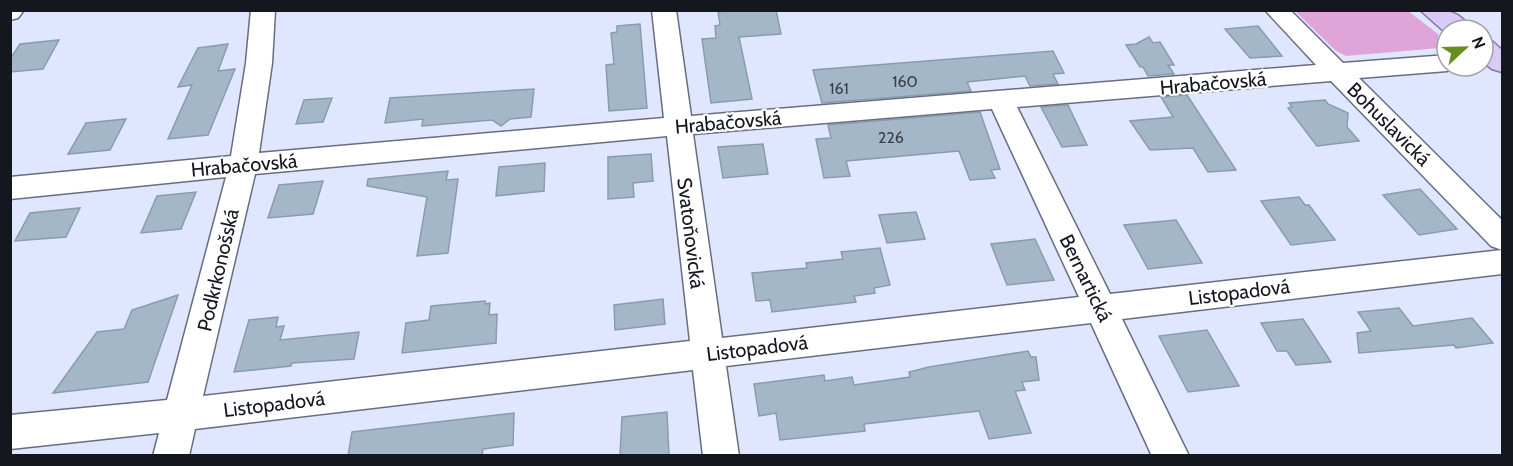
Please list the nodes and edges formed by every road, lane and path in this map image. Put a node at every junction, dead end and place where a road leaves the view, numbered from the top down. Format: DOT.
graph roads {
  1 [pos="263,10"];
  2 [pos="664,10"];
  3 [pos="1276,10"];
  4 [pos="1435,64"];
  5 [pos="1338,73"];
  6 [pos="1001,100"];
  7 [pos="677,126"];
  8 [pos="243,165"];
  9 [pos="10,188"];
  10 [pos="1503,238"];
  11 [pos="1503,262"];
  12 [pos="1101,308"];
  13 [pos="706,354"];
  14 [pos="181,415"];
  15 [pos="10,432"];
  16 [pos="171,456"];
  17 [pos="721,456"];
  18 [pos="1171,456"];
  1 -- 8 [label="street, Podkrkonošská"];
  2 -- 7 [label="street, Svatoňovická"];
  3 -- 5 [label="street, Bohuslavická"];
  4 -- 5 [label="street, Hrabačovská"];
  5 -- 6 [label="street, Hrabačovská"];
  5 -- 10 [label="street, Bohuslavická"];
  6 -- 7 [label="street, Hrabačovská"];
  6 -- 12 [label="street, Bernartická"];
  7 -- 8 [label="street, Hrabačovská"];
  7 -- 13 [label="street, Svatoňovická"];
  8 -- 9 [label="street, Hrabačovská"];
  8 -- 14 [label="street, Podkrkonošská"];
  11 -- 12 [label="street, Listopadová"];
  12 -- 13 [label="street, Listopadová"];
  12 -- 18 [label="street, Bernartická"];
  13 -- 14 [label="street, Listopadová"];
  13 -- 17 [label="street, Svatoňovická"];
  14 -- 15 [label="street, Listopadová"];
  14 -- 16 [label="street, Podkrkonošská"];
}
